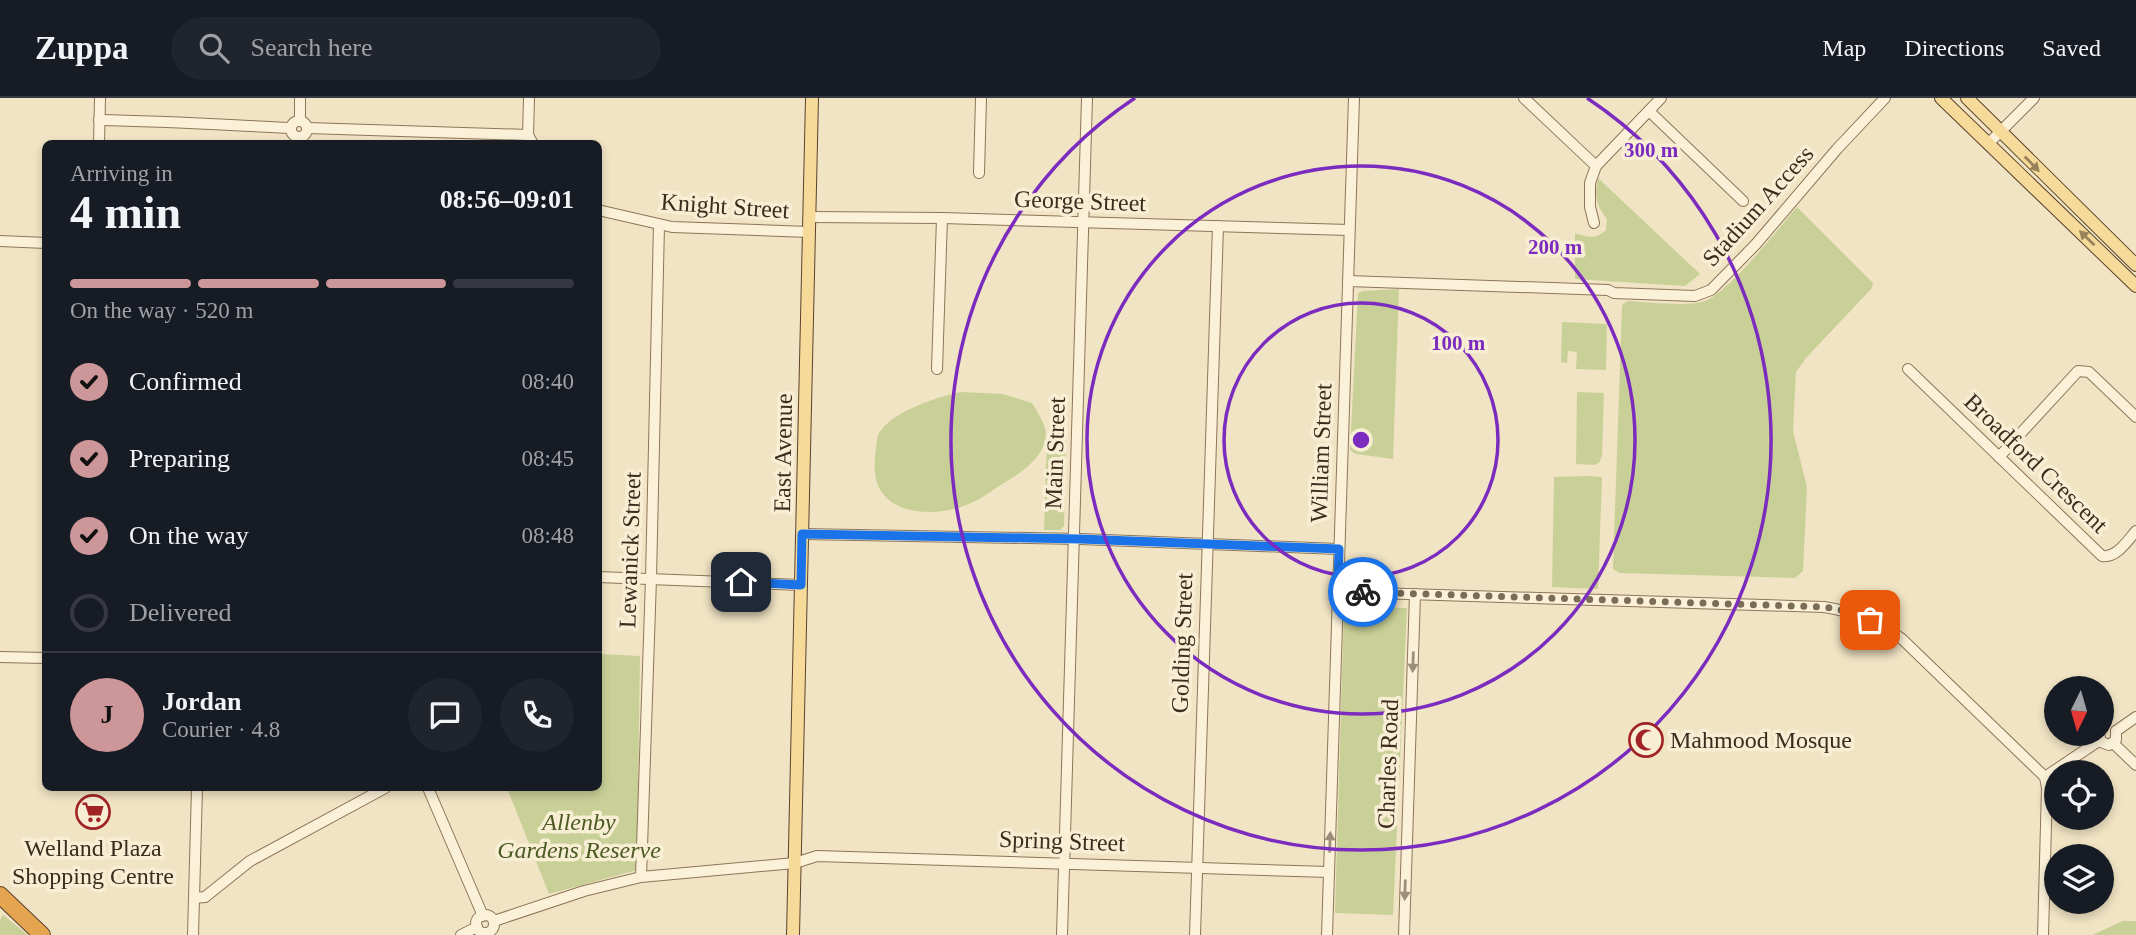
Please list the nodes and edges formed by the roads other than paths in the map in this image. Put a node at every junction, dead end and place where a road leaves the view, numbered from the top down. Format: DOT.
graph roads {
  1 [pos="100,98"];
  2 [pos="300,98"];
  3 [pos="529,98"];
  4 [pos="812,98"];
  5 [pos="981,98"];
  6 [pos="1087,98"];
  7 [pos="1354,98"];
  8 [pos="1524,98"];
  9 [pos="1661,98"];
  10 [pos="1885,98"];
  11 [pos="1941,98"];
  12 [pos="1967,98"];
  13 [pos="2034,98"];
  14 [pos="1649,111"];
  15 [pos="99,120"];
  16 [pos="299,126"];
  17 [pos="2000,131"];
  18 [pos="530,139"];
  19 [pos="99,140"];
  20 [pos="299,140"];
  21 [pos="1988,144"];
  22 [pos="1596,166"];
  23 [pos="979,173"];
  24 [pos="1743,201"];
  25 [pos="602,211"];
  26 [pos="809,217"];
  27 [pos="942,218"];
  28 [pos="1083,223"];
  29 [pos="1594,223"];
  30 [pos="659,225"];
  31 [pos="1218,226"];
  32 [pos="1349,230"];
  33 [pos="809,232"];
  34 [pos="0,241"];
  35 [pos="42,243"];
  36 [pos="2136,265"];
  37 [pos="1348,281"];
  38 [pos="2136,286"];
  39 [pos="937,369"];
  40 [pos="1908,369"];
  41 [pos="2136,417"];
  42 [pos="1999,457"];
  43 [pos="2136,531"];
  44 [pos="802,534"];
  45 [pos="1073,539"];
  46 [pos="1206,543"];
  47 [pos="1339,549"];
  48 [pos="602,577"];
  49 [pos="651,578"];
  50 [pos="801,585"];
  51 [pos="1338,585"];
  52 [pos="1415,594"];
  53 [pos="0,657"];
  54 [pos="42,658"];
  55 [pos="2136,717"];
  56 [pos="2116,731"];
  57 [pos="2114,742"];
  58 [pos="2114,744"];
  59 [pos="2084,746"];
  60 [pos="2066,760"];
  61 [pos="2136,765"];
  62 [pos="2044,776"];
  63 [pos="197,791"];
  64 [pos="379,791"];
  65 [pos="429,791"];
  66 [pos="2046,830"];
  67 [pos="1064,862"];
  68 [pos="795,863"];
  69 [pos="1197,866"];
  70 [pos="1329,872"];
  71 [pos="640,877"];
  72 [pos="194,898"];
  73 [pos="2,900"];
  74 [pos="483,916"];
  75 [pos="494,921"];
  76 [pos="477,927"];
  77 [pos="490,934"];
  78 [pos="42,935"];
  79 [pos="193,935"];
  80 [pos="461,935"];
  81 [pos="793,935"];
  82 [pos="1062,935"];
  83 [pos="1195,935"];
  84 [pos="1327,935"];
  85 [pos="1404,935"];
  86 [pos="2043,935"];
  1 -- 15 [label="street"];
  2 -- 16 [label="street"];
  3 -- 18 [label="street"];
  4 -- 26 [label="main road, East Avenue"];
  5 -- 23 [label="street"];
  6 -- 28 [label="street, Main Street"];
  7 -- 32 [label="street, William Street"];
  8 -- 22 [label="street"];
  9 -- 14 [label="street"];
  10 -- 37 [label="street, Stadium Access"];
  11 -- 21 [label="main road"];
  12 -- 17 [label="main road"];
  13 -- 17 [label="street"];
  14 -- 22 [label="street"];
  14 -- 24 [label="street"];
  15 -- 16 [label="street"];
  15 -- 19 [label="street"];
  16 -- 18 [label="street"];
  16 -- 20 [label="street"];
  17 -- 21 [label="street"];
  17 -- 36 [label="main road, one-way"];
  38 -- 21 [label="main road, one-way"];
  22 -- 29 [label="street"];
  25 -- 30 [label="street, Knight Street"];
  26 -- 27 [label="street, George Street"];
  26 -- 33 [label="main road, East Avenue"];
  27 -- 28 [label="street, George Street"];
  27 -- 39 [label="street"];
  28 -- 31 [label="street, George Street"];
  28 -- 45 [label="street, Main Street"];
  30 -- 33 [label="street, Knight Street"];
  30 -- 49 [label="street, Lewanick Street"];
  31 -- 32 [label="street, George Street"];
  31 -- 46 [label="street, Golding Street"];
  32 -- 37 [label="street, William Street"];
  33 -- 44 [label="main road, East Avenue"];
  34 -- 35 [label="street"];
  37 -- 47 [label="street, William Street"];
  40 -- 42 [label="street, Broadford Crescent"];
  41 -- 42 [label="street"];
  42 -- 43 [label="street, Broadford Crescent"];
  44 -- 45 [label="street"];
  44 -- 50 [label="main road, East Avenue"];
  45 -- 46 [label="street"];
  45 -- 67 [label="street, Main Street"];
  46 -- 47 [label="street"];
  46 -- 69 [label="street, Golding Street"];
  47 -- 51 [label="street, William Street"];
  48 -- 49 [label="street"];
  49 -- 50 [label="street"];
  49 -- 71 [label="street, Lewanick Street"];
  50 -- 68 [label="main road, East Avenue"];
  51 -- 52 [label="street"];
  70 -- 51 [label="street, William Street, one-way"];
  52 -- 62 [label="street"];
  52 -- 85 [label="street, Charles Road, one-way"];
  53 -- 54 [label="street"];
  55 -- 56 [label="street"];
  56 -- 57 [label="street"];
  58 -- 61 [label="street"];
  59 -- 60 [label="street"];
  63 -- 72 [label="street"];
  64 -- 72 [label="street"];
  65 -- 74 [label="street"];
  66 -- 86 [label="street"];
  67 -- 68 [label="street, Spring Street"];
  67 -- 69 [label="street, Spring Street"];
  67 -- 82 [label="street, Main Street"];
  68 -- 71 [label="street, Spring Street"];
  68 -- 81 [label="main road, East Avenue"];
  69 -- 70 [label="street, Spring Street"];
  69 -- 83 [label="street, Golding Street"];
  70 -- 84 [label="street, William Street"];
  71 -- 75 [label="street, Spring Street"];
  72 -- 79 [label="street"];
  73 -- 78 [label="highway"];
  74 -- 75 [label="street"];
  74 -- 76 [label="street"];
  75 -- 77 [label="street"];
  76 -- 77 [label="street"];
  76 -- 80 [label="street"];
}
